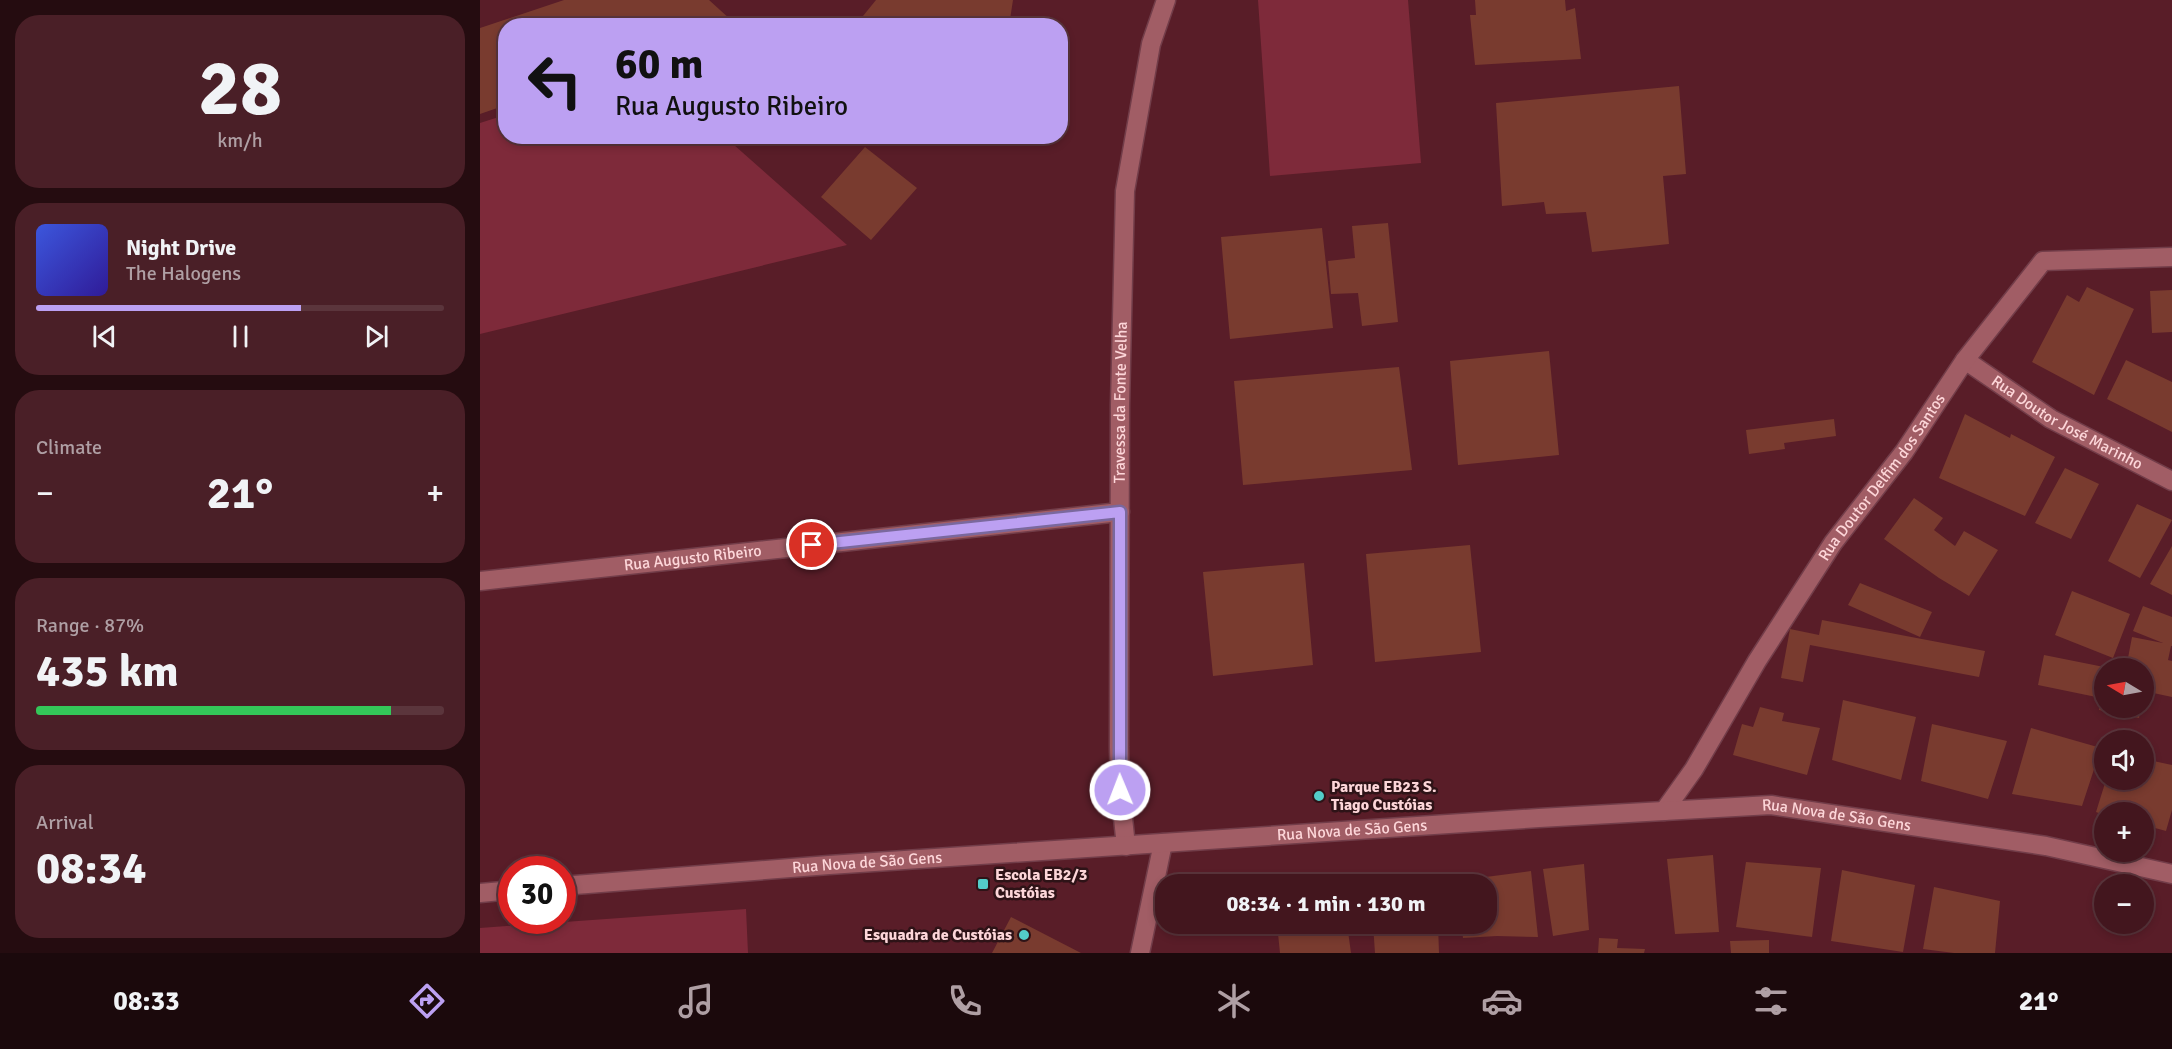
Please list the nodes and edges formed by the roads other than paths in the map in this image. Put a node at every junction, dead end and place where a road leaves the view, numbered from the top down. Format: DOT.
graph roads {
  1 [pos="1166,0"];
  2 [pos="2172,257"];
  3 [pos="1965,360"];
  4 [pos="2172,481"];
  5 [pos="1120,512"];
  6 [pos="480,581"];
  7 [pos="1664,811"];
  8 [pos="1163,843"];
  9 [pos="1126,846"];
  10 [pos="2172,874"];
  11 [pos="576,885"];
  12 [pos="498,891"];
  13 [pos="480,893"];
  14 [pos="1140,953"];
  1 -- 5 [label="street, Travessa da Fonte Velha"];
  2 -- 3 [label="street, Rua Doutor Delfim dos Santos"];
  3 -- 4 [label="street, Rua Doutor José Marinho"];
  3 -- 7 [label="street, Rua Doutor Delfim dos Santos"];
  5 -- 6 [label="street, Rua Augusto Ribeiro"];
  5 -- 9 [label="street, Travessa da Fonte Velha"];
  7 -- 8 [label="street, Rua Nova de São Gens"];
  7 -- 10 [label="street, Rua Nova de São Gens"];
  8 -- 9 [label="street, Rua Nova de São Gens"];
  8 -- 14 [label="street"];
  9 -- 11 [label="street, Rua Nova de São Gens"];
  12 -- 13 [label="street"];
}
